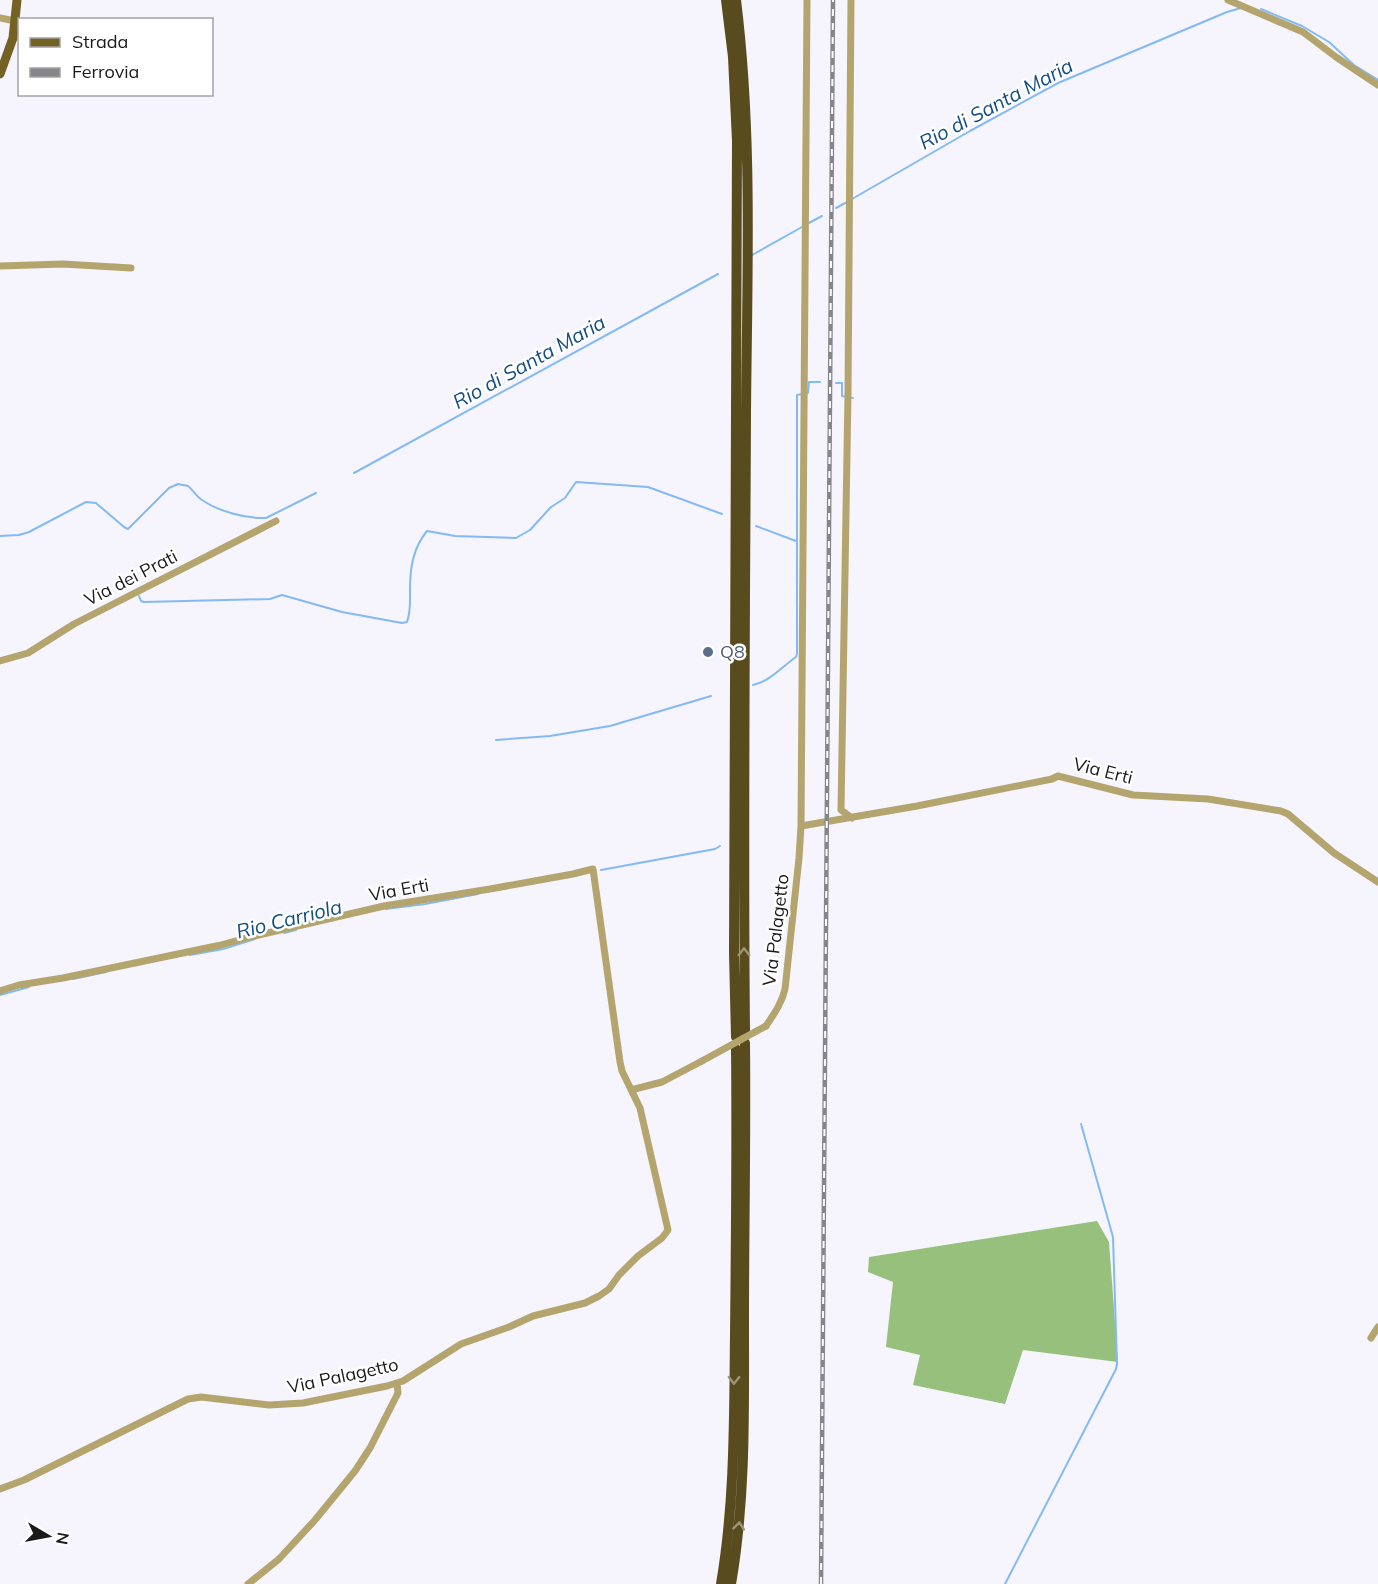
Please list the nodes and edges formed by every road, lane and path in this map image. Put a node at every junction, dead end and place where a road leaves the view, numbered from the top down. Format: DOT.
graph roads {
  1 [pos="16,0"];
  2 [pos="726,0"];
  3 [pos="735,0"];
  4 [pos="807,0"];
  5 [pos="852,0"];
  6 [pos="1228,0"];
  7 [pos="0,18"];
  8 [pos="15,21"];
  9 [pos="0,74"];
  10 [pos="1378,85"];
  11 [pos="0,266"];
  12 [pos="131,268"];
  13 [pos="276,521"];
  14 [pos="0,661"];
  15 [pos="852,818"];
  16 [pos="801,826"];
  17 [pos="593,869"];
  18 [pos="1378,882"];
  19 [pos="0,991"];
  20 [pos="740,1040"];
  21 [pos="631,1090"];
  22 [pos="1378,1327"];
  23 [pos="1371,1338"];
  24 [pos="397,1383"];
  25 [pos="0,1489"];
  26 [pos="248,1584"];
  27 [pos="721,1584"];
  28 [pos="731,1584"];
  1 -- 8 [label="main road"];
  2 -- 20 [label="highway"];
  20 -- 3 [label="highway, one-way"];
  4 -- 16 [label="street, Via Palagetto"];
  5 -- 15 [label="street"];
  6 -- 10 [label="street"];
  7 -- 8 [label="street"];
  8 -- 9 [label="main road"];
  11 -- 12 [label="street"];
  13 -- 14 [label="street, Via dei Prati"];
  15 -- 16 [label="street, Via Erti"];
  15 -- 18 [label="street, Via Erti"];
  16 -- 21 [label="street, Via Palagetto, bridge"];
  17 -- 19 [label="street, Via Erti"];
  17 -- 21 [label="street, Via Palagetto"];
  20 -- 27 [label="highway, one-way"];
  28 -- 20 [label="highway, one-way"];
  21 -- 24 [label="street, Via Palagetto"];
  22 -- 23 [label="street"];
  24 -- 25 [label="street, Via Palagetto"];
  24 -- 26 [label="street"];
}
